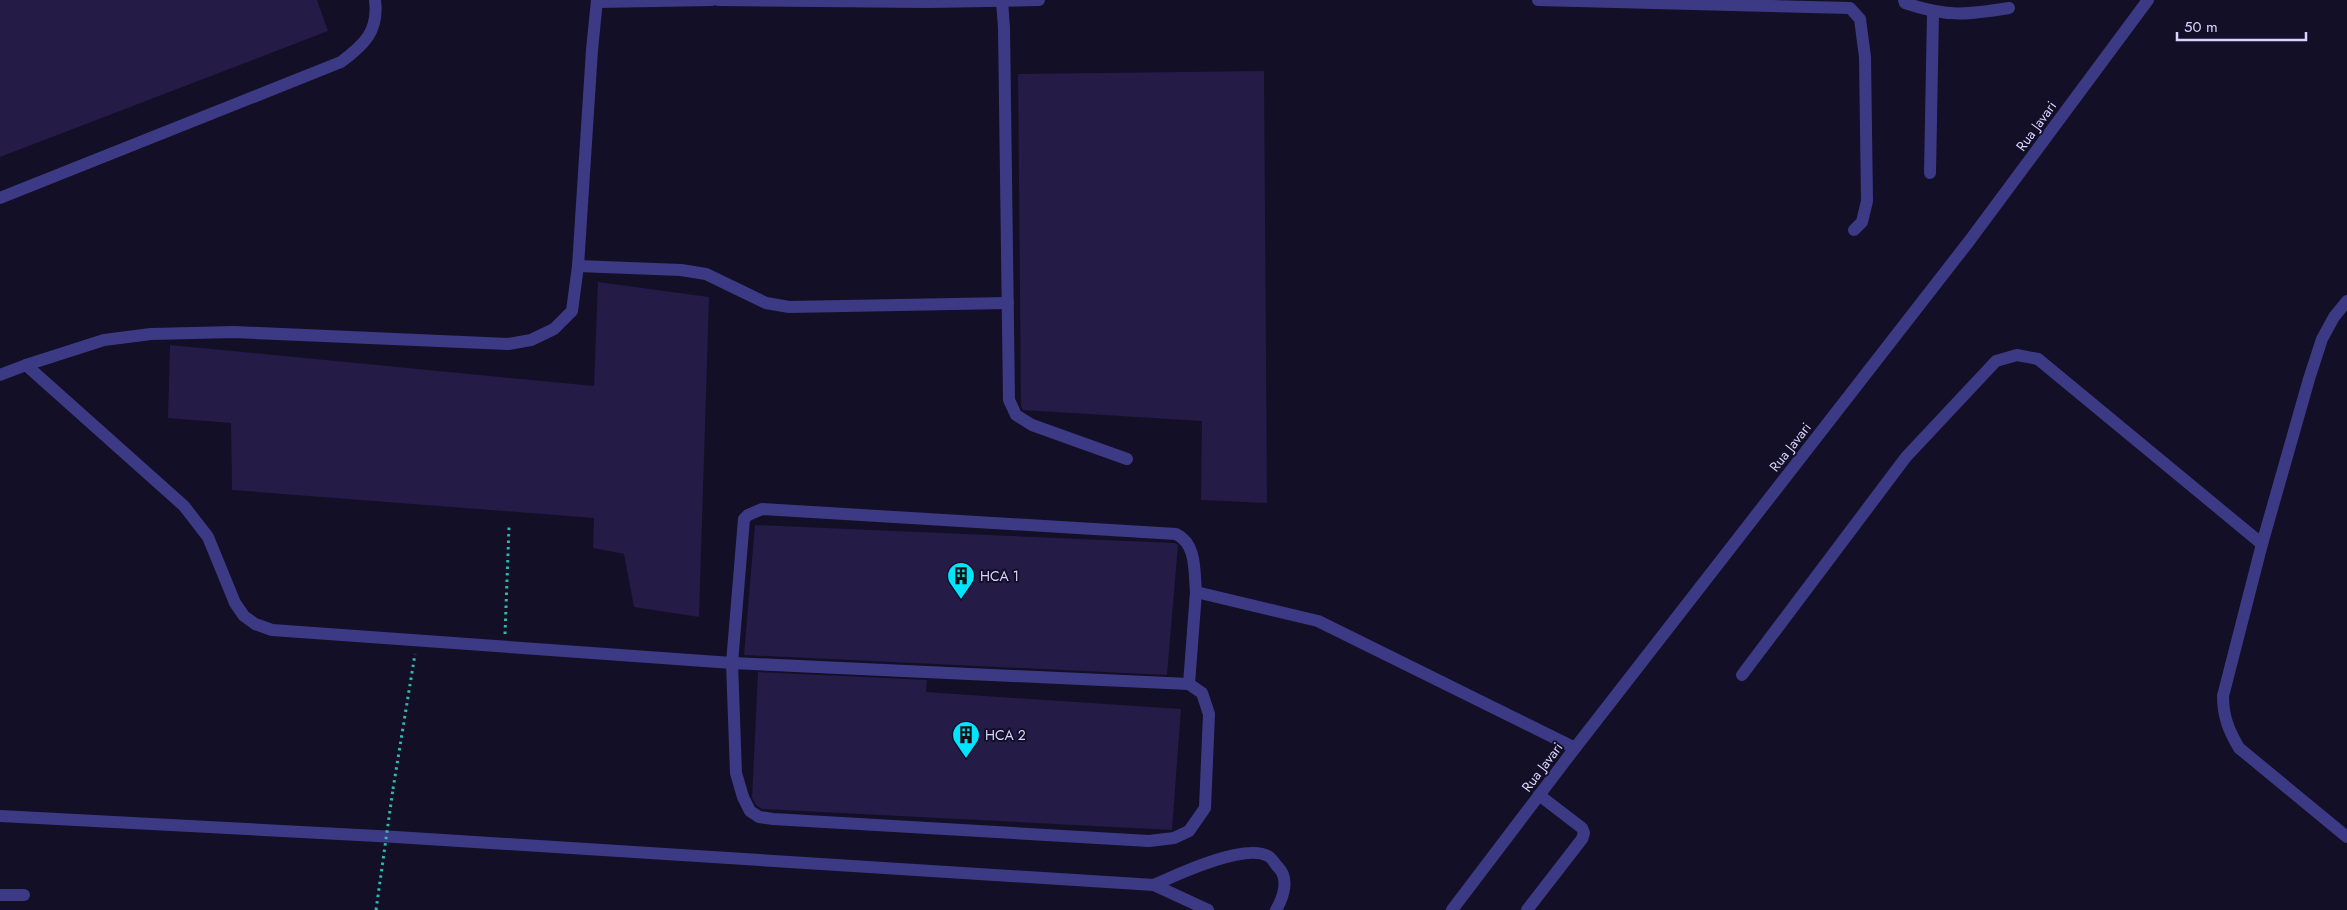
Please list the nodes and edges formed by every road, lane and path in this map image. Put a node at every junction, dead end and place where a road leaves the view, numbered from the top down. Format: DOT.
graph roads {
  1 [pos="376,0"];
  2 [pos="712,0"];
  3 [pos="718,0"];
  4 [pos="1039,0"];
  5 [pos="1538,0"];
  6 [pos="1904,0"];
  7 [pos="2148,0"];
  8 [pos="597,1"];
  9 [pos="927,1"];
  10 [pos="1002,1"];
  11 [pos="2009,8"];
  12 [pos="1933,13"];
  13 [pos="1930,173"];
  14 [pos="0,198"];
  15 [pos="1854,230"];
  16 [pos="578,266"];
  17 [pos="2347,301"];
  18 [pos="1008,304"];
  19 [pos="26,365"];
  20 [pos="0,375"];
  21 [pos="1127,459"];
  22 [pos="509,526"];
  23 [pos="2262,544"];
  24 [pos="1196,592"];
  25 [pos="417,641"];
  26 [pos="504,647"];
  27 [pos="732,663"];
  28 [pos="1742,675"];
  29 [pos="1190,684"];
  30 [pos="1575,748"];
  31 [pos="1539,795"];
  32 [pos="0,816"];
  33 [pos="2347,838"];
  34 [pos="1154,885"];
  35 [pos="0,895"];
  36 [pos="24,896"];
  37 [pos="376,910"];
  38 [pos="1208,910"];
  39 [pos="1276,910"];
  40 [pos="1452,910"];
  41 [pos="1527,910"];
  1 -- 14 [label="street"];
  2 -- 8 [label="street"];
  3 -- 9 [label="street"];
  4 -- 10 [label="street"];
  5 -- 15 [label="street"];
  6 -- 12 [label="street"];
  7 -- 30 [label="street, Rua Javari"];
  8 -- 16 [label="street"];
  9 -- 10 [label="street"];
  10 -- 18 [label="street"];
  11 -- 12 [label="street"];
  12 -- 13 [label="street"];
  16 -- 18 [label="street"];
  16 -- 19 [label="street"];
  17 -- 23 [label="street"];
  18 -- 21 [label="street"];
  19 -- 20 [label="street"];
  19 -- 25 [label="street"];
  22 -- 26 [label="path"];
  23 -- 28 [label="street"];
  23 -- 33 [label="street"];
  24 -- 27 [label="street"];
  24 -- 29 [label="street"];
  24 -- 30 [label="street"];
  25 -- 26 [label="street"];
  25 -- 37 [label="path, bridge"];
  26 -- 27 [label="street"];
  27 -- 29 [label="street"];
  27 -- 29 [label="street"];
  30 -- 31 [label="street, Rua Javari"];
  31 -- 40 [label="street, Rua Javari"];
  31 -- 41 [label="street"];
  32 -- 34 [label="street"];
  34 -- 38 [label="street"];
  34 -- 39 [label="street"];
  35 -- 36 [label="street"];
}
